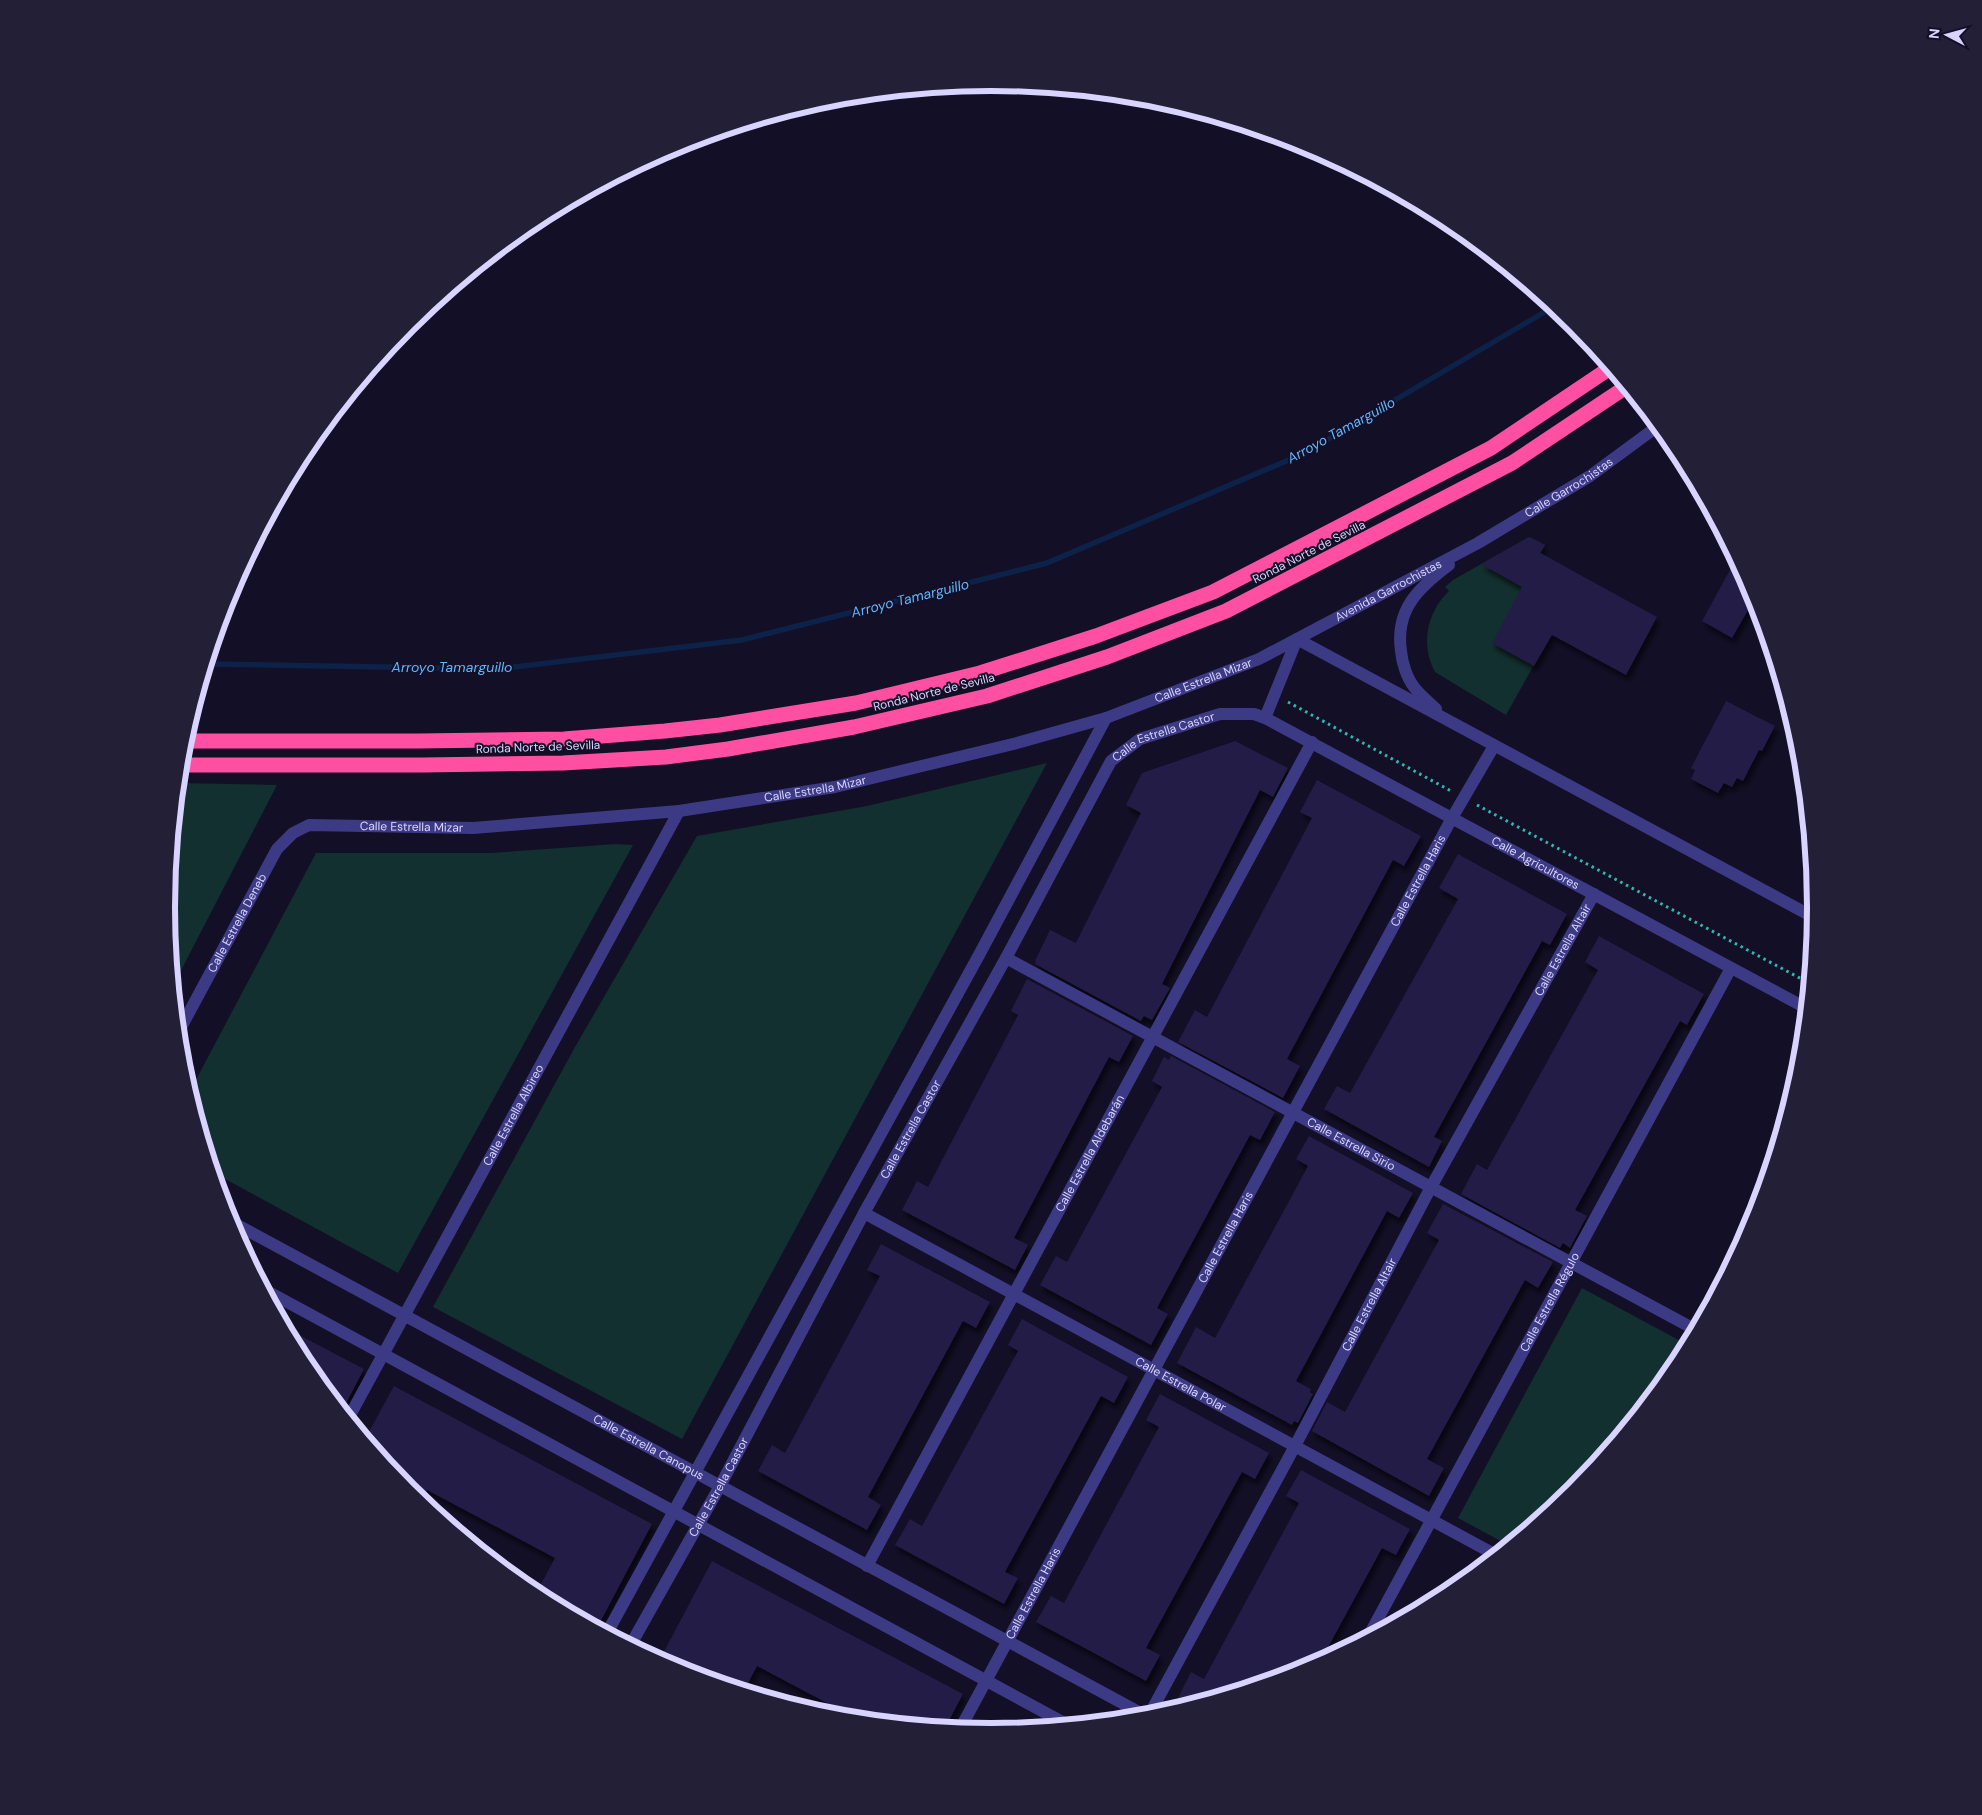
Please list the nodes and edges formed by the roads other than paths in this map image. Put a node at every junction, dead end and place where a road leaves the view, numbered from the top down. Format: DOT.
graph roads {
  1 [pos="1606,371"];
  2 [pos="1622,390"];
  3 [pos="1653,430"];
  4 [pos="1478,543"];
  5 [pos="1297,639"];
  6 [pos="1106,718"];
  7 [pos="1265,718"];
  8 [pos="1445,718"];
  9 [pos="192,741"];
  10 [pos="1312,742"];
  11 [pos="1494,746"];
  12 [pos="187,765"];
  13 [pos="680,811"];
  14 [pos="1452,818"];
  15 [pos="309,825"];
  16 [pos="1594,894"];
  17 [pos="1807,914"];
  18 [pos="1006,958"];
  19 [pos="1731,968"];
  20 [pos="1801,1005"];
  21 [pos="183,1023"];
  22 [pos="1152,1037"];
  23 [pos="1293,1113"];
  24 [pos="1431,1187"];
  25 [pos="864,1213"];
  26 [pos="240,1226"];
  27 [pos="1570,1262"];
  28 [pos="272,1294"];
  29 [pos="1014,1294"];
  30 [pos="404,1315"];
  31 [pos="1691,1327"];
  32 [pos="383,1354"];
  33 [pos="1154,1370"];
  34 [pos="351,1414"];
  35 [pos="1295,1446"];
  36 [pos="695,1473"];
  37 [pos="720,1486"];
  38 [pos="674,1512"];
  39 [pos="1431,1520"];
  40 [pos="698,1524"];
  41 [pos="1491,1552"];
  42 [pos="868,1566"];
  43 [pos="609,1629"];
  44 [pos="1372,1629"];
  45 [pos="633,1641"];
  46 [pos="1008,1641"];
  47 [pos="986,1681"];
  48 [pos="1153,1707"];
  49 [pos="1136,1710"];
  50 [pos="1060,1721"];
  51 [pos="964,1723"];
  1 -- 9 [label="highway, Ronda Norte de Sevilla"];
  2 -- 12 [label="highway, Ronda Norte de Sevilla"];
  3 -- 4 [label="street, Calle Garrochistas"];
  4 -- 5 [label="street, Avenida Garrochistas"];
  4 -- 8 [label="street"];
  5 -- 6 [label="street, Calle Estrella Mizar"];
  5 -- 7 [label="street"];
  5 -- 8 [label="street"];
  6 -- 13 [label="street, Calle Estrella Mizar"];
  6 -- 36 [label="street, Calle Estrella Castor"];
  7 -- 10 [label="street, Calle Agricultores"];
  7 -- 18 [label="street, Calle Estrella Castor"];
  8 -- 11 [label="street"];
  10 -- 14 [label="street, Calle Agricultores"];
  10 -- 22 [label="street, Calle Estrella Aldebarán"];
  11 -- 14 [label="street, Calle Estrella Haris"];
  11 -- 17 [label="street"];
  13 -- 15 [label="street, Calle Estrella Mizar"];
  13 -- 30 [label="street, Calle Estrella Albireo"];
  14 -- 16 [label="street, Calle Agricultores"];
  14 -- 23 [label="street, Calle Estrella Haris"];
  15 -- 21 [label="street, Calle Estrella Deneb"];
  16 -- 19 [label="street, Calle Agricultores"];
  16 -- 24 [label="street, Calle Estrella Altair"];
  18 -- 22 [label="street, Calle Estrella Sirio"];
  18 -- 25 [label="street, Calle Estrella Castor"];
  19 -- 20 [label="street, Calle Agricultores"];
  19 -- 27 [label="street, Calle Estrella Régulo"];
  22 -- 23 [label="street, Calle Estrella Sirio"];
  22 -- 29 [label="street, Calle Estrella Aldebarán"];
  23 -- 24 [label="street, Calle Estrella Sirio"];
  23 -- 33 [label="street, Calle Estrella Haris"];
  24 -- 27 [label="street, Calle Estrella Sirio"];
  24 -- 35 [label="street, Calle Estrella Altair"];
  25 -- 29 [label="street, Calle Estrella Polar"];
  25 -- 37 [label="street, Calle Estrella Castor"];
  26 -- 30 [label="street, Calle Estrella Canopus"];
  27 -- 31 [label="street, Calle Estrella Sirio"];
  27 -- 39 [label="street, Calle Estrella Régulo"];
  28 -- 32 [label="street"];
  29 -- 33 [label="street, Calle Estrella Polar"];
  29 -- 42 [label="street, Calle Estrella Aldebarán"];
  30 -- 32 [label="street, Calle Estrella Albireo"];
  30 -- 36 [label="street, Calle Estrella Canopus"];
  32 -- 34 [label="street, Calle Estrella Albireo"];
  32 -- 38 [label="street"];
  33 -- 35 [label="street, Calle Estrella Polar"];
  33 -- 46 [label="street, Calle Estrella Haris"];
  35 -- 39 [label="street, Calle Estrella Polar"];
  35 -- 48 [label="street, Calle Estrella Altair"];
  36 -- 37 [label="street, Calle Estrella Canopus"];
  36 -- 38 [label="street, Calle Estrella Castor"];
  37 -- 40 [label="street, Calle Estrella Castor"];
  37 -- 42 [label="street, Calle Estrella Canopus"];
  38 -- 40 [label="street"];
  38 -- 43 [label="street, Calle Estrella Castor"];
  39 -- 41 [label="street, Calle Estrella Polar"];
  39 -- 44 [label="street, Calle Estrella Régulo"];
  40 -- 45 [label="street, Calle Estrella Castor"];
  40 -- 47 [label="street"];
  42 -- 46 [label="street, Calle Estrella Canopus"];
  46 -- 47 [label="street, Calle Estrella Haris"];
  46 -- 49 [label="street, Calle Estrella Canopus"];
  47 -- 50 [label="street"];
  47 -- 51 [label="street, Calle Estrella Haris"];
}
